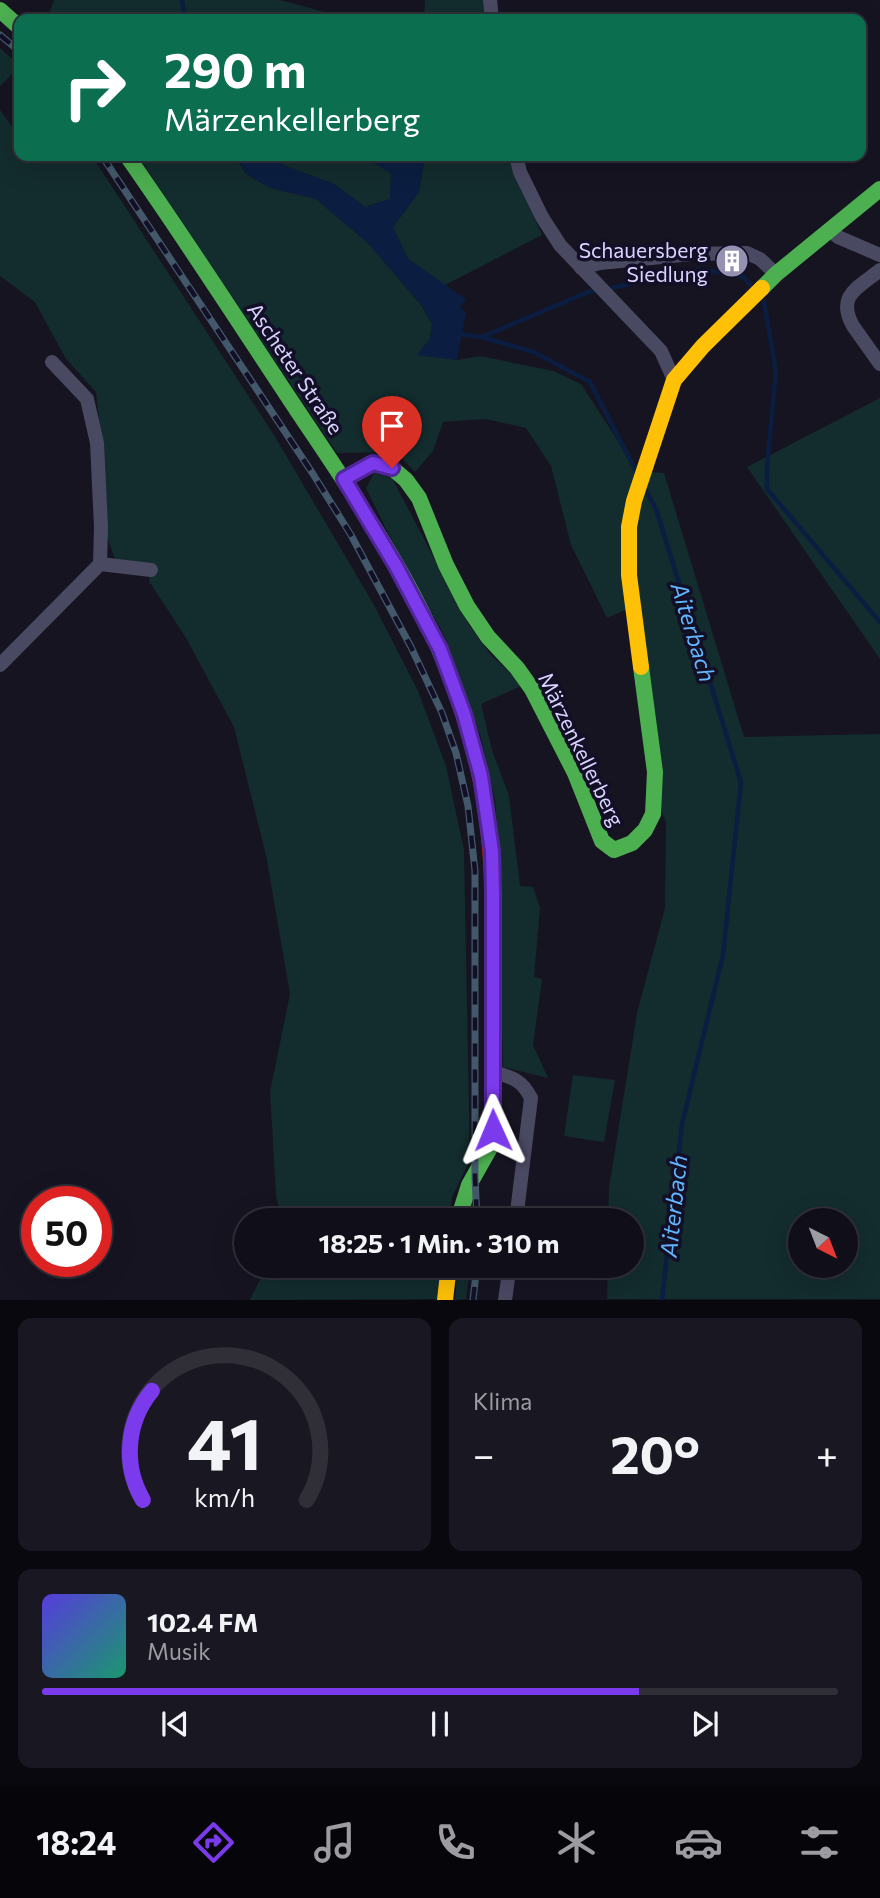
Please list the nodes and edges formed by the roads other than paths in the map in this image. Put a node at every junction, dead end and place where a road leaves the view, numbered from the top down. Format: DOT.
graph roads {
  1 [pos="0,10"];
  2 [pos="14,23"];
  3 [pos="131,161"];
  4 [pos="517,161"];
  5 [pos="880,189"];
  6 [pos="830,230"];
  7 [pos="880,255"];
  8 [pos="880,270"];
  9 [pos="586,273"];
  10 [pos="772,278"];
  11 [pos="52,362"];
  12 [pos="880,364"];
  13 [pos="674,380"];
  14 [pos="344,479"];
  15 [pos="97,568"];
  16 [pos="151,570"];
  17 [pos="0,665"];
  18 [pos="493,1072"];
  19 [pos="462,1208"];
  20 [pos="517,1208"];
  21 [pos="448,1278"];
  22 [pos="508,1278"];
  23 [pos="445,1300"];
  24 [pos="505,1300"];
  1 -- 2 [label="street"];
  3 -- 14 [label="street, Ascheter Straße"];
  4 -- 9 [label="street"];
  5 -- 6 [label="street"];
  6 -- 7 [label="street"];
  6 -- 10 [label="street"];
  8 -- 12 [label="street"];
  9 -- 10 [label="street"];
  9 -- 13 [label="street"];
  10 -- 13 [label="street"];
  11 -- 15 [label="street"];
  13 -- 14 [label="street, Märzenkellerberg"];
  14 -- 18 [label="street, Ascheter Straße"];
  15 -- 16 [label="street"];
  15 -- 17 [label="street"];
  18 -- 19 [label="street, Ascheter Straße"];
  18 -- 20 [label="street"];
  21 -- 23 [label="street"];
  22 -- 24 [label="street"];
}
